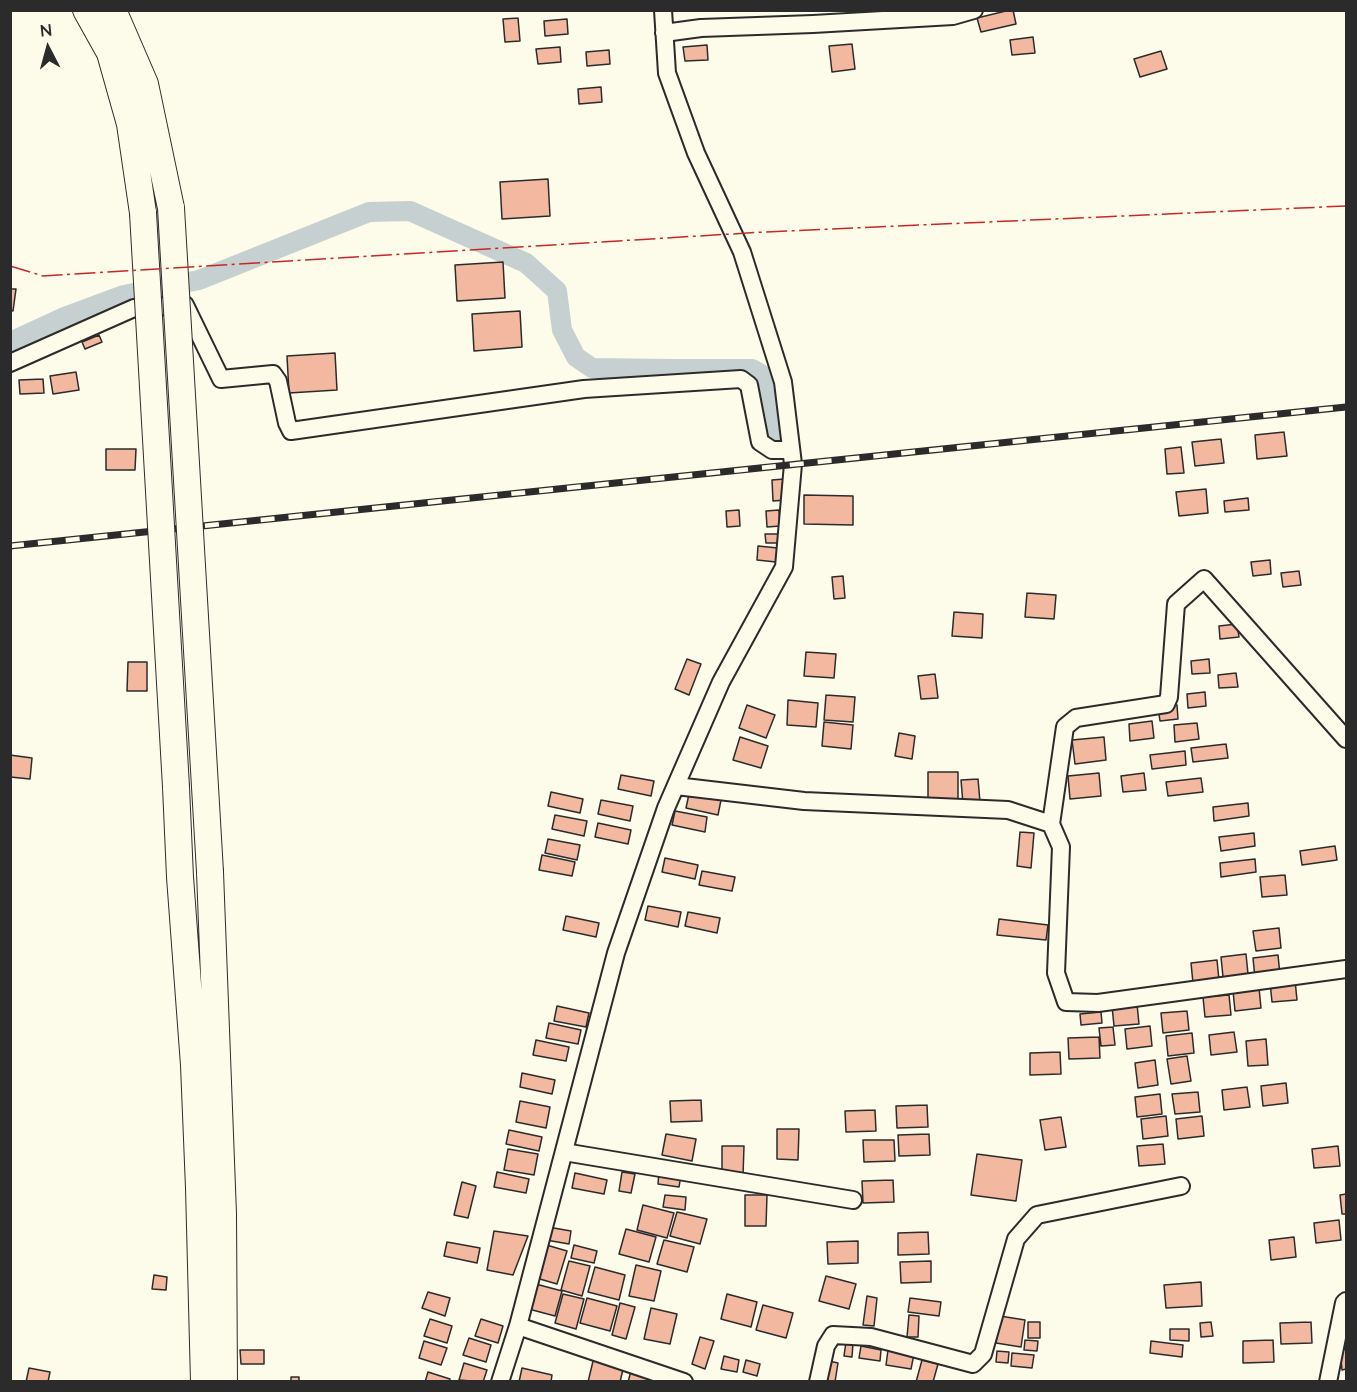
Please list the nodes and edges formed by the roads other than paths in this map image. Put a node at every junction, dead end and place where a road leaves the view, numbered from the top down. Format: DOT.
graph roads {
  1 [pos="86,10"];
  2 [pos="113,10"];
  3 [pos="663,10"];
  4 [pos="974,10"];
  5 [pos="664,33"];
  6 [pos="10,363"];
  7 [pos="791,450"];
  8 [pos="1347,739"];
  9 [pos="675,786"];
  10 [pos="1051,824"];
  11 [pos="1347,969"];
  12 [pos="564,1152"];
  13 [pos="1181,1186"];
  14 [pos="852,1200"];
  15 [pos="1347,1301"];
  16 [pos="518,1326"];
  17 [pos="204,1382"];
  18 [pos="224,1382"];
  19 [pos="500,1382"];
  20 [pos="684,1382"];
  21 [pos="818,1382"];
  22 [pos="1328,1382"];
  1 -- 17 [label="main road, bridge"];
  2 -- 18 [label="main road, bridge"];
  3 -- 5 [label="street"];
  4 -- 5 [label="street"];
  5 -- 7 [label="street"];
  6 -- 7 [label="street"];
  7 -- 9 [label="street"];
  8 -- 10 [label="street"];
  9 -- 10 [label="street"];
  9 -- 12 [label="street"];
  10 -- 11 [label="street"];
  12 -- 14 [label="street"];
  12 -- 16 [label="street"];
  13 -- 21 [label="street"];
  15 -- 22 [label="street"];
  16 -- 19 [label="street"];
  16 -- 20 [label="street"];
}
